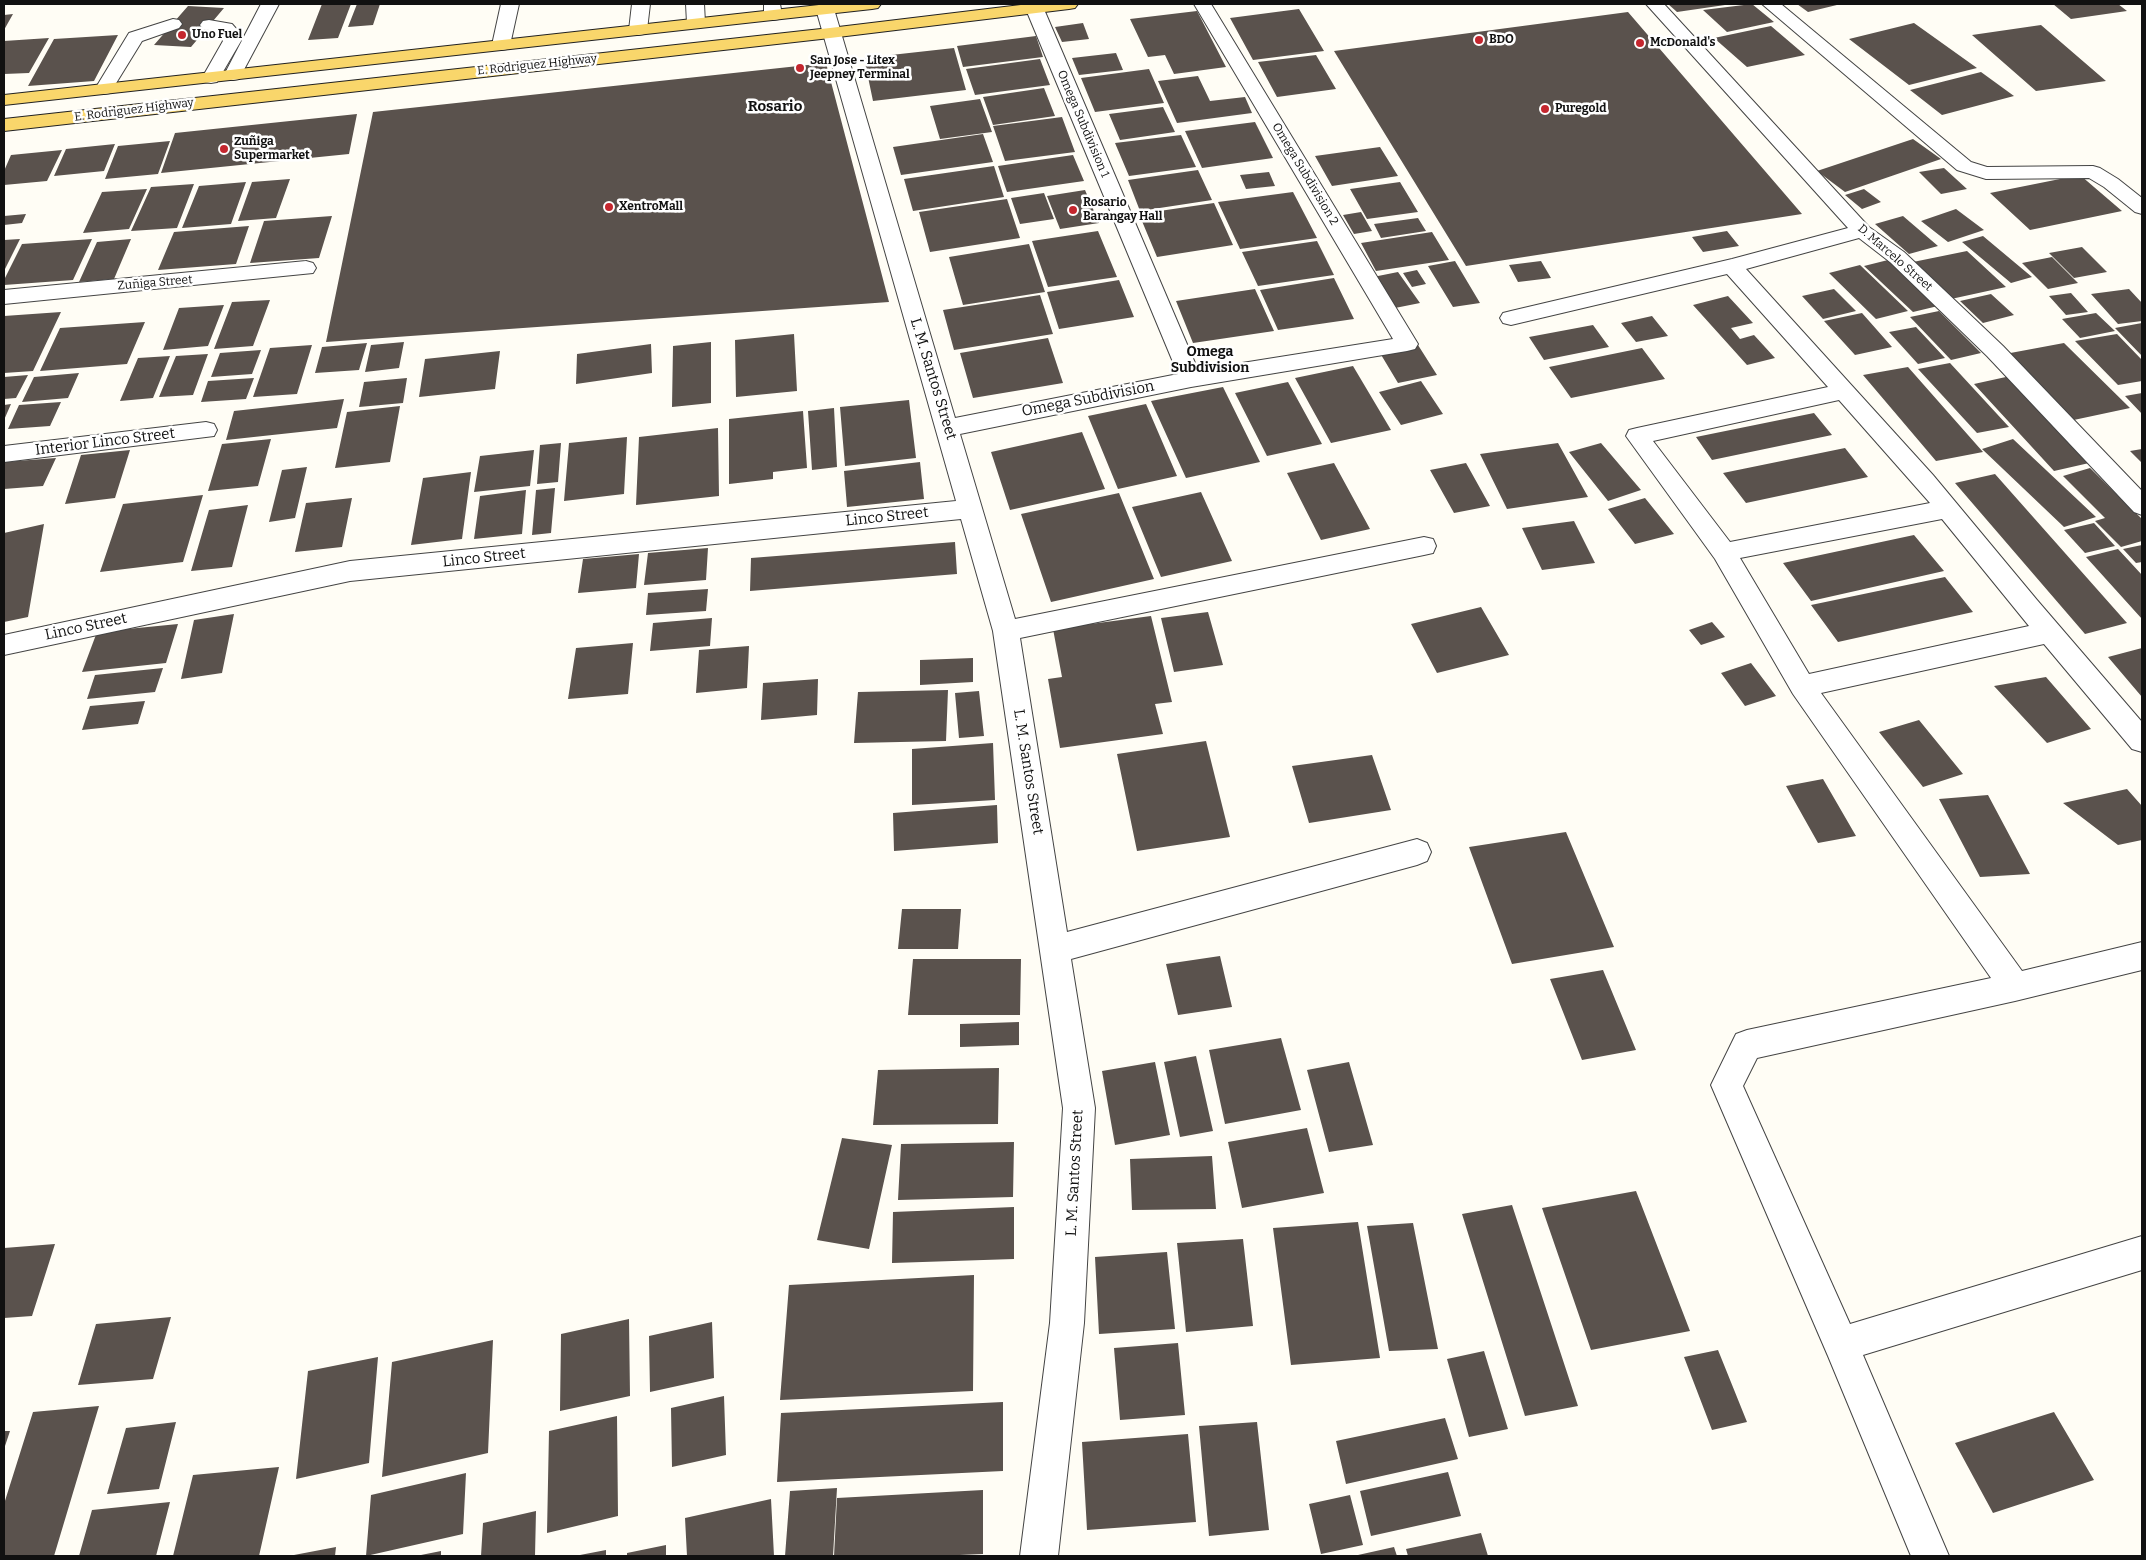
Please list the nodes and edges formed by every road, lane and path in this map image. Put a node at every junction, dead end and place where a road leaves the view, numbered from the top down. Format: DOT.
graph roads {
  1 [pos="270,4"];
  2 [pos="510,4"];
  3 [pos="641,4"];
  4 [pos="695,4"];
  5 [pos="872,4"];
  6 [pos="1069,4"];
  7 [pos="1202,4"];
  8 [pos="1655,4"];
  9 [pos="1772,4"];
  10 [pos="1034,7"];
  11 [pos="772,9"];
  12 [pos="824,9"];
  13 [pos="696,23"];
  14 [pos="173,24"];
  15 [pos="209,25"];
  16 [pos="638,30"];
  17 [pos="830,33"];
  18 [pos="501,46"];
  19 [pos="452,51"];
  20 [pos="450,74"];
  21 [pos="233,75"];
  22 [pos="211,78"];
  23 [pos="104,89"];
  24 [pos="4,100"];
  25 [pos="4,125"];
  26 [pos="2142,208"];
  27 [pos="1862,231"];
  28 [pos="1732,266"];
  29 [pos="306,268"];
  30 [pos="4,297"];
  31 [pos="1511,318"];
  32 [pos="1407,344"];
  33 [pos="1191,378"];
  34 [pos="1845,391"];
  35 [pos="947,428"];
  36 [pos="206,430"];
  37 [pos="4,454"];
  38 [pos="2142,506"];
  39 [pos="971,509"];
  40 [pos="1948,509"];
  41 [pos="1424,546"];
  42 [pos="1724,552"];
  43 [pos="1006,631"];
  44 [pos="2050,632"];
  45 [pos="4,645"];
  46 [pos="1802,686"];
  47 [pos="2142,741"];
  48 [pos="1417,852"];
  49 [pos="1055,949"];
  50 [pos="2142,956"];
  51 [pos="2015,987"];
  52 [pos="2142,1253"];
  53 [pos="1841,1344"];
  54 [pos="1039,1556"];
  55 [pos="1930,1556"];
  1 -- 21 [label="street"];
  2 -- 18 [label="street"];
  3 -- 16 [label="street"];
  4 -- 13 [label="street"];
  5 -- 12 [label="main road, E. Rodriguez Highway"];
  6 -- 10 [label="main road, E. Rodriguez Highway"];
  7 -- 32 [label="street, Omega Subdivision 2"];
  8 -- 27 [label="street, D. Marcelo Street"];
  9 -- 26 [label="street"];
  10 -- 17 [label="main road, E. Rodriguez Highway"];
  10 -- 33 [label="street, Omega Subdivision 1"];
  11 -- 12 [label="main road, E. Rodriguez Highway"];
  11 -- 13 [label="main road, E. Rodriguez Highway"];
  12 -- 17 [label="street, L. M. Santos Street"];
  13 -- 16 [label="main road, E. Rodriguez Highway"];
  14 -- 23 [label="street"];
  15 -- 22 [label="street"];
  16 -- 18 [label="main road, E. Rodriguez Highway"];
  17 -- 20 [label="main road, E. Rodriguez Highway"];
  17 -- 35 [label="street, L. M. Santos Street"];
  18 -- 19 [label="main road, E. Rodriguez Highway"];
  19 -- 20 [label="main road"];
  19 -- 21 [label="main road, E. Rodriguez Highway"];
  20 -- 25 [label="main road, E. Rodriguez Highway"];
  21 -- 22 [label="main road, E. Rodriguez Highway"];
  22 -- 23 [label="main road, E. Rodriguez Highway"];
  23 -- 24 [label="main road, E. Rodriguez Highway"];
  27 -- 28 [label="street"];
  27 -- 38 [label="street, D. Marcelo Street"];
  28 -- 31 [label="street"];
  28 -- 34 [label="street"];
  29 -- 30 [label="street, Zuñiga Street"];
  32 -- 33 [label="street, Omega Subdivision"];
  33 -- 35 [label="street, Omega Subdivision"];
  34 -- 40 [label="street"];
  34 -- 42 [label="street"];
  35 -- 39 [label="street, L. M. Santos Street"];
  36 -- 37 [label="street, Interior Linco Street"];
  39 -- 43 [label="street, L. M. Santos Street"];
  39 -- 45 [label="street, Linco Street"];
  40 -- 42 [label="street"];
  40 -- 44 [label="street"];
  41 -- 43 [label="street"];
  42 -- 46 [label="street"];
  43 -- 49 [label="street, L. M. Santos Street"];
  44 -- 46 [label="street"];
  44 -- 47 [label="street"];
  46 -- 51 [label="street"];
  48 -- 49 [label="street"];
  49 -- 54 [label="street, L. M. Santos Street"];
  50 -- 51 [label="street"];
  51 -- 53 [label="street"];
  52 -- 53 [label="street"];
  53 -- 55 [label="street"];
}
